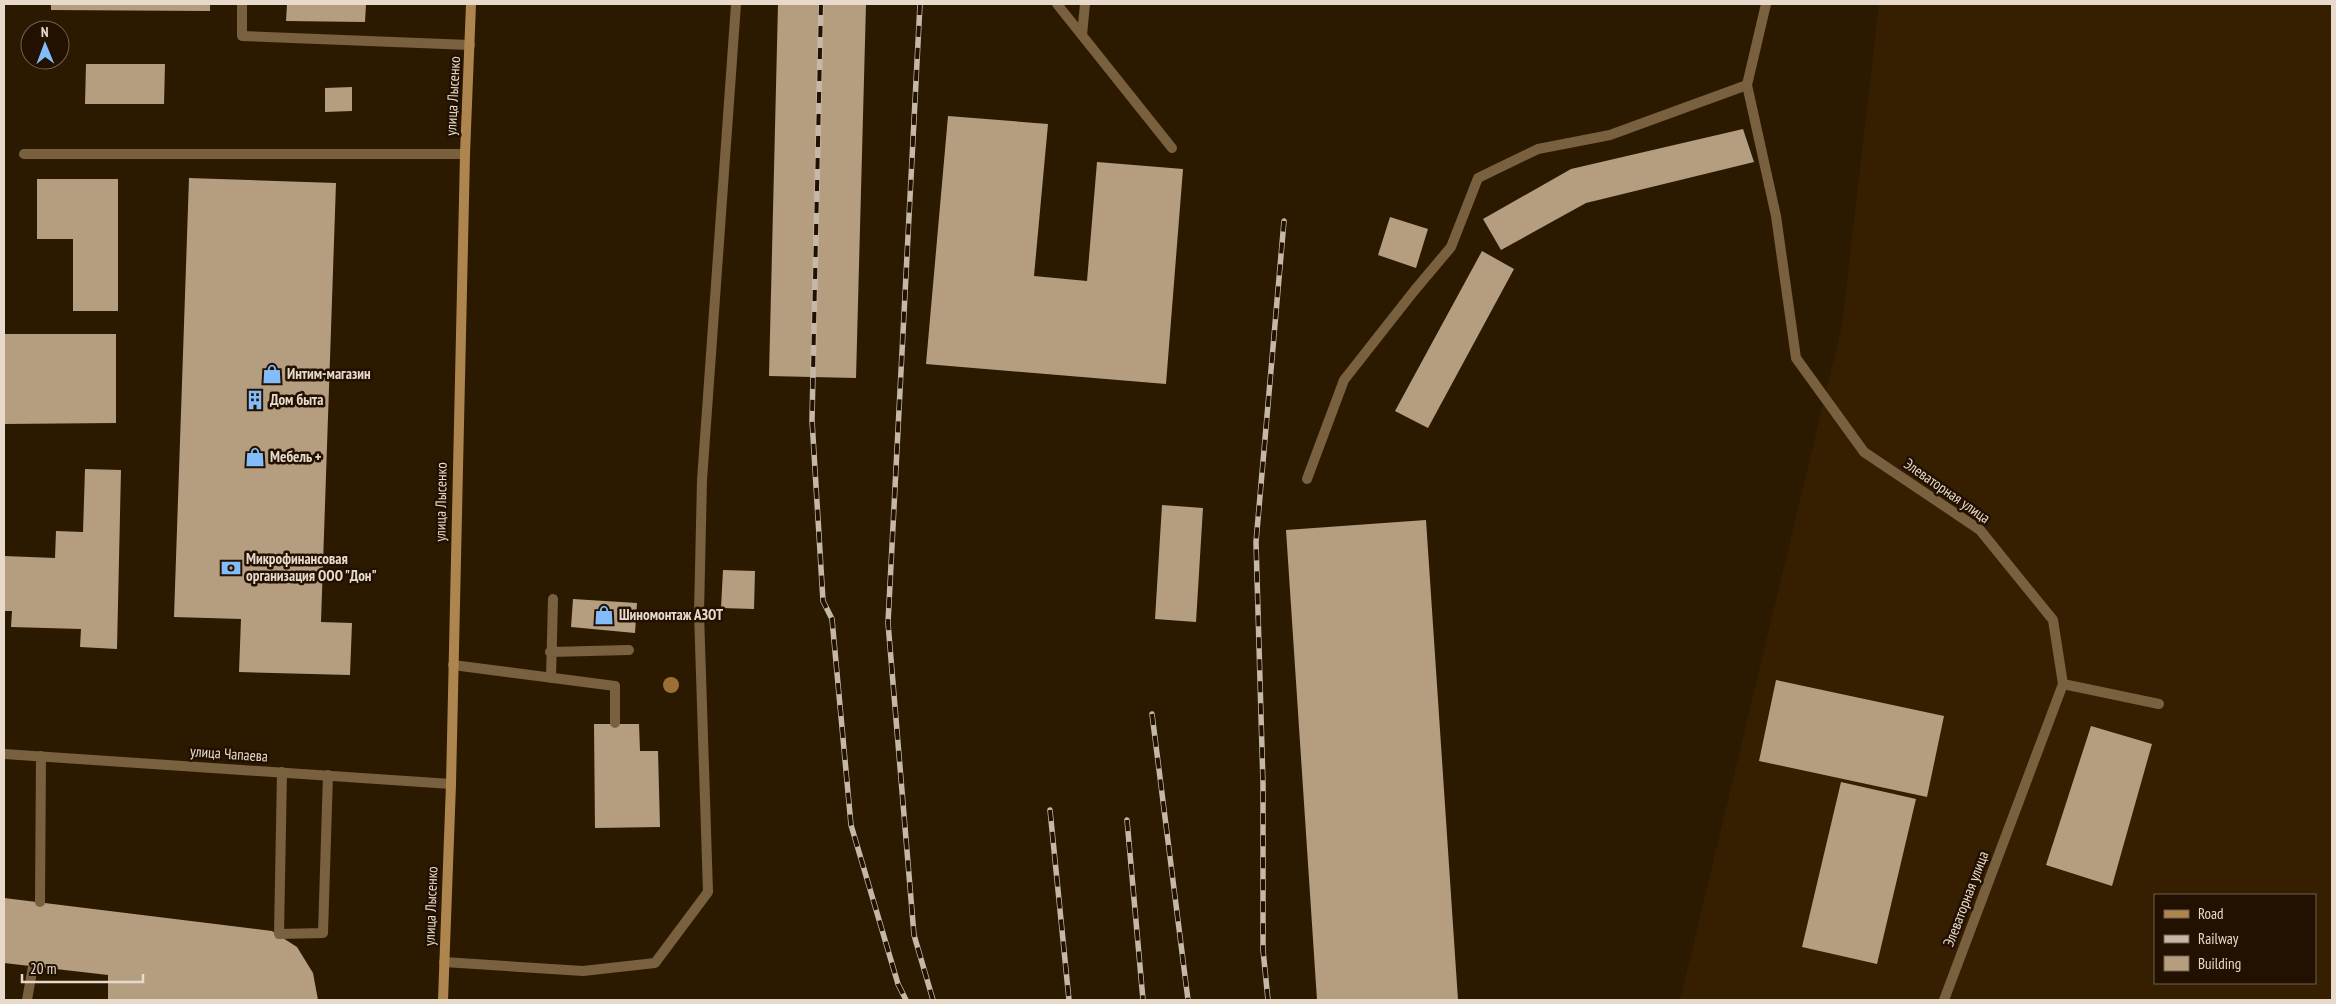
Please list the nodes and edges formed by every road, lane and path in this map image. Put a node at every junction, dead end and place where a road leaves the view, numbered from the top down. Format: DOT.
graph roads {
  1 [pos="242,4"];
  2 [pos="471,4"];
  3 [pos="736,4"];
  4 [pos="1057,4"];
  5 [pos="1085,4"];
  6 [pos="1766,4"];
  7 [pos="1082,35"];
  8 [pos="470,45"];
  9 [pos="1747,85"];
  10 [pos="1172,148"];
  11 [pos="24,154"];
  12 [pos="464,154"];
  13 [pos="1307,478"];
  14 [pos="553,599"];
  15 [pos="629,650"];
  16 [pos="550,652"];
  17 [pos="453,665"];
  18 [pos="551,678"];
  19 [pos="2062,684"];
  20 [pos="2159,704"];
  21 [pos="615,723"];
  22 [pos="4,754"];
  23 [pos="41,756"];
  24 [pos="282,772"];
  25 [pos="328,775"];
  26 [pos="451,784"];
  27 [pos="40,902"];
  28 [pos="444,962"];
  29 [pos="34,966"];
  30 [pos="443,999"];
  31 [pos="27,1000"];
  32 [pos="1944,1000"];
  1 -- 8 [label="street"];
  2 -- 8 [label="main road, улица Лысенко"];
  3 -- 28 [label="street"];
  4 -- 7 [label="street"];
  5 -- 7 [label="street"];
  6 -- 9 [label="street, Элеваторная улица"];
  7 -- 10 [label="street"];
  8 -- 12 [label="main road, улица Лысенко"];
  9 -- 13 [label="street"];
  9 -- 19 [label="street, Элеваторная улица"];
  11 -- 12 [label="street"];
  12 -- 17 [label="main road, улица Лысенко"];
  14 -- 16 [label="street"];
  15 -- 16 [label="street"];
  16 -- 18 [label="street"];
  17 -- 18 [label="street"];
  17 -- 26 [label="main road, улица Лысенко"];
  18 -- 21 [label="street"];
  19 -- 20 [label="street"];
  19 -- 32 [label="street, Элеваторная улица"];
  22 -- 23 [label="street, улица Чапаева"];
  23 -- 24 [label="street, улица Чапаева"];
  23 -- 27 [label="street"];
  24 -- 25 [label="street, улица Чапаева"];
  24 -- 25 [label="street"];
  25 -- 26 [label="street, улица Чапаева"];
  26 -- 28 [label="main road, улица Лысенко"];
  28 -- 30 [label="main road, улица Лысенко"];
  29 -- 31 [label="street"];
}
